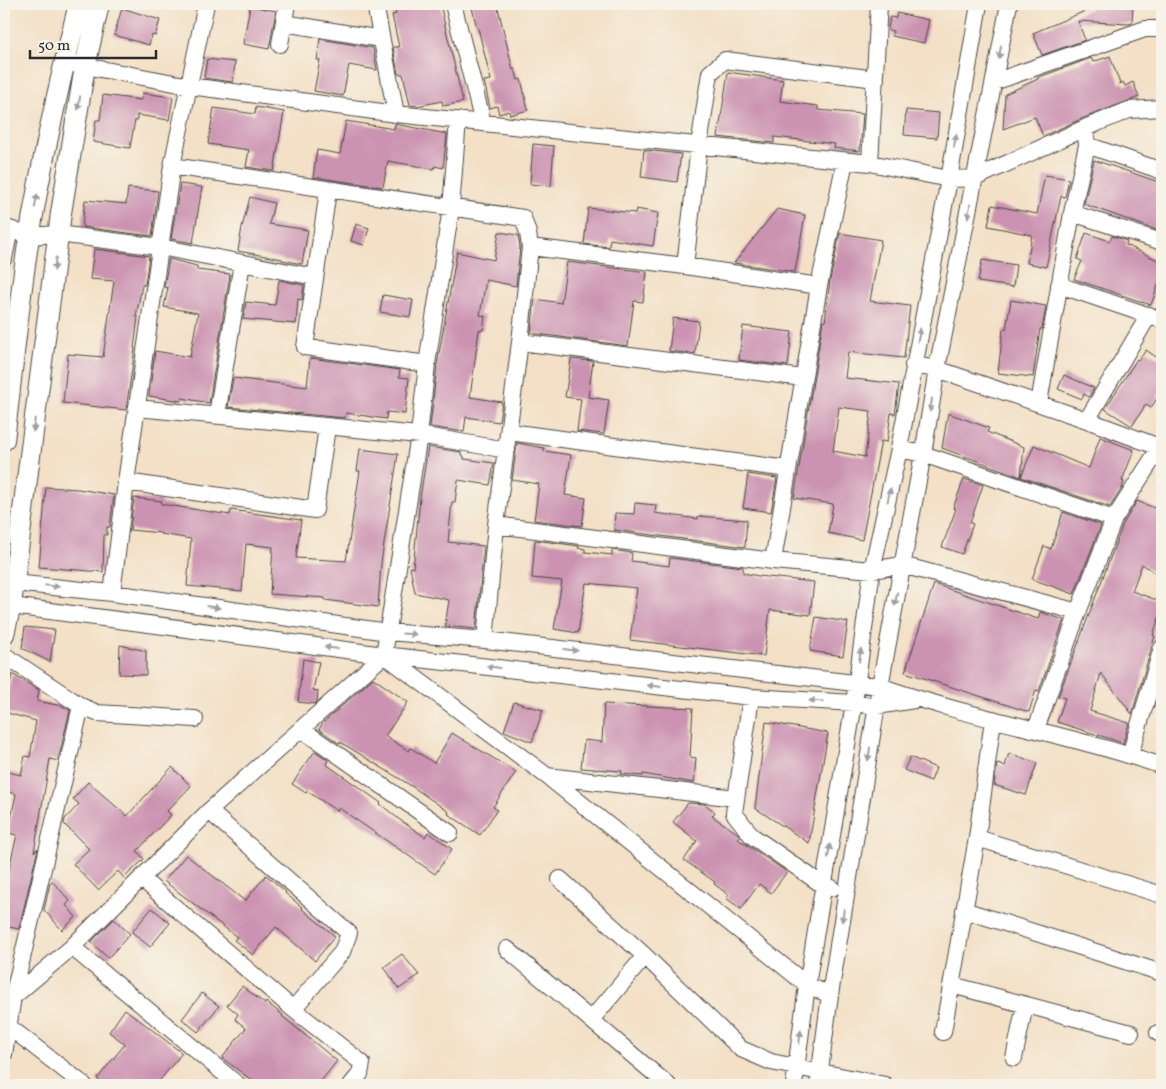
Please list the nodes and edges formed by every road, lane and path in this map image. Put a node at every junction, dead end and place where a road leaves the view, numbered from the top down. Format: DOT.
graph roads {
  1 [pos="79,4"];
  2 [pos="99,4"];
  3 [pos="206,4"];
  4 [pos="286,4"];
  5 [pos="375,4"];
  6 [pos="453,4"];
  7 [pos="879,4"];
  8 [pos="979,4"];
  9 [pos="1009,4"];
  10 [pos="284,23"];
  11 [pos="1162,29"];
  12 [pos="381,39"];
  13 [pos="280,44"];
  14 [pos="64,62"];
  15 [pos="85,66"];
  16 [pos="876,79"];
  17 [pos="994,82"];
  18 [pos="190,86"];
  19 [pos="1162,108"];
  20 [pos="396,114"];
  21 [pos="458,120"];
  22 [pos="483,123"];
  23 [pos="1084,128"];
  24 [pos="1087,145"];
  25 [pos="699,146"];
  26 [pos="845,160"];
  27 [pos="870,164"];
  28 [pos="172,166"];
  29 [pos="1162,171"];
  30 [pos="975,178"];
  31 [pos="949,179"];
  32 [pos="328,190"];
  33 [pos="451,208"];
  34 [pos="1072,213"];
  35 [pos="7,228"];
  36 [pos="58,234"];
  37 [pos="29,236"];
  38 [pos="1162,242"];
  39 [pos="160,247"];
  40 [pos="530,247"];
  41 [pos="4,258"];
  42 [pos="242,263"];
  43 [pos="685,266"];
  44 [pos="315,277"];
  45 [pos="1059,285"];
  46 [pos="819,286"];
  47 [pos="1156,318"];
  48 [pos="520,342"];
  49 [pos="427,364"];
  50 [pos="913,365"];
  51 [pos="937,369"];
  52 [pos="803,378"];
  53 [pos="1039,403"];
  54 [pos="136,408"];
  55 [pos="217,415"];
  56 [pos="1087,420"];
  57 [pos="327,427"];
  58 [pos="509,432"];
  59 [pos="419,435"];
  60 [pos="4,440"];
  61 [pos="1161,445"];
  62 [pos="899,449"];
  63 [pos="507,450"];
  64 [pos="923,454"];
  65 [pos="788,469"];
  66 [pos="126,482"];
  67 [pos="1114,519"];
  68 [pos="496,526"];
  69 [pos="773,561"];
  70 [pos="902,565"];
  71 [pos="872,570"];
  72 [pos="9,582"];
  73 [pos="112,593"];
  74 [pos="7,605"];
  75 [pos="1078,612"];
  76 [pos="388,632"];
  77 [pos="4,634"];
  78 [pos="485,640"];
  79 [pos="4,655"];
  80 [pos="384,655"];
  81 [pos="1161,655"];
  82 [pos="856,684"];
  83 [pos="880,686"];
  84 [pos="751,697"];
  85 [pos="916,699"];
  86 [pos="854,703"];
  87 [pos="81,706"];
  88 [pos="877,706"];
  89 [pos="992,719"];
  90 [pos="195,720"];
  91 [pos="300,729"];
  92 [pos="1036,729"];
  93 [pos="1130,755"];
  94 [pos="1162,766"];
  95 [pos="547,776"];
  96 [pos="736,798"];
  97 [pos="209,811"];
  98 [pos="450,833"];
  99 [pos="977,838"];
  100 [pos="142,879"];
  101 [pos="560,880"];
  102 [pos="824,886"];
  103 [pos="847,891"];
  104 [pos="1162,895"];
  105 [pos="964,910"];
  106 [pos="72,947"];
  107 [pos="507,949"];
  108 [pos="645,956"];
  109 [pos="1162,973"];
  110 [pos="952,985"];
  111 [pos="807,986"];
  112 [pos="830,995"];
  113 [pos="13,997"];
  114 [pos="1025,1005"];
  115 [pos="293,1009"];
  116 [pos="7,1020"];
  117 [pos="591,1020"];
  118 [pos="943,1032"];
  119 [pos="1131,1033"];
  120 [pos="4,1054"];
  121 [pos="1014,1058"];
  122 [pos="796,1068"];
  123 [pos="819,1079"];
  124 [pos="84,1085"];
  125 [pos="238,1085"];
  126 [pos="351,1085"];
  127 [pos="668,1085"];
  128 [pos="794,1085"];
  129 [pos="885,1085"];
  1 -- 14 [label="street"];
  2 -- 15 [label="street"];
  3 -- 18 [label="street"];
  4 -- 10 [label="street"];
  5 -- 12 [label="street"];
  6 -- 22 [label="street"];
  7 -- 16 [label="street"];
  31 -- 8 [label="street, one-way"];
  9 -- 17 [label="street, one-way"];
  10 -- 12 [label="street"];
  10 -- 13 [label="street"];
  11 -- 17 [label="street"];
  12 -- 20 [label="street"];
  14 -- 15 [label="street"];
  37 -- 14 [label="street, one-way"];
  15 -- 18 [label="street"];
  15 -- 36 [label="street, one-way"];
  16 -- 25 [label="street"];
  16 -- 27 [label="street"];
  17 -- 30 [label="street"];
  18 -- 20 [label="street"];
  18 -- 28 [label="street"];
  19 -- 23 [label="street"];
  20 -- 21 [label="street"];
  21 -- 22 [label="street"];
  21 -- 33 [label="street"];
  22 -- 25 [label="street"];
  23 -- 24 [label="street"];
  23 -- 30 [label="street"];
  24 -- 29 [label="street"];
  24 -- 34 [label="street"];
  25 -- 26 [label="street"];
  25 -- 43 [label="street"];
  26 -- 27 [label="street"];
  26 -- 46 [label="street"];
  27 -- 31 [label="street"];
  28 -- 32 [label="street"];
  28 -- 39 [label="street"];
  30 -- 31 [label="street"];
  30 -- 51 [label="street, one-way"];
  50 -- 31 [label="street, one-way"];
  32 -- 33 [label="street"];
  32 -- 44 [label="street"];
  33 -- 40 [label="street"];
  33 -- 49 [label="street"];
  34 -- 38 [label="street"];
  34 -- 45 [label="street"];
  35 -- 37 [label="street"];
  35 -- 41 [label="street"];
  36 -- 37 [label="street"];
  36 -- 39 [label="street"];
  36 -- 72 [label="street, one-way"];
  37 -- 60 [label="street"];
  39 -- 42 [label="street"];
  39 -- 54 [label="street"];
  40 -- 43 [label="street"];
  40 -- 48 [label="street"];
  42 -- 44 [label="street"];
  42 -- 55 [label="street"];
  43 -- 46 [label="street"];
  44 -- 49 [label="street"];
  45 -- 47 [label="street"];
  45 -- 53 [label="street"];
  46 -- 52 [label="street"];
  47 -- 56 [label="street"];
  48 -- 52 [label="street"];
  48 -- 58 [label="street"];
  49 -- 59 [label="street"];
  50 -- 51 [label="street"];
  50 -- 62 [label="street"];
  51 -- 53 [label="street"];
  51 -- 64 [label="street, one-way"];
  52 -- 65 [label="street"];
  53 -- 56 [label="street"];
  54 -- 55 [label="street"];
  54 -- 66 [label="street"];
  55 -- 57 [label="street"];
  56 -- 61 [label="street"];
  57 -- 59 [label="street"];
  57 -- 66 [label="street"];
  58 -- 63 [label="street"];
  58 -- 65 [label="street"];
  59 -- 63 [label="street"];
  59 -- 76 [label="street"];
  61 -- 67 [label="street"];
  62 -- 64 [label="street"];
  71 -- 62 [label="street, one-way"];
  63 -- 68 [label="street"];
  64 -- 67 [label="street"];
  64 -- 70 [label="street"];
  65 -- 69 [label="street"];
  66 -- 73 [label="street"];
  67 -- 75 [label="street"];
  68 -- 69 [label="street"];
  68 -- 78 [label="street"];
  69 -- 71 [label="street"];
  70 -- 71 [label="street"];
  70 -- 75 [label="street"];
  70 -- 83 [label="street, one-way"];
  82 -- 71 [label="street, one-way"];
  72 -- 73 [label="street, one-way"];
  72 -- 74 [label="street"];
  73 -- 76 [label="street, one-way"];
  74 -- 77 [label="street"];
  80 -- 74 [label="street, one-way"];
  75 -- 92 [label="street"];
  76 -- 78 [label="street, one-way"];
  76 -- 80 [label="street"];
  78 -- 82 [label="street, one-way"];
  79 -- 87 [label="street"];
  84 -- 80 [label="street, one-way"];
  80 -- 91 [label="street"];
  80 -- 95 [label="street"];
  81 -- 93 [label="street"];
  82 -- 83 [label="street"];
  82 -- 86 [label="street"];
  83 -- 85 [label="street"];
  83 -- 88 [label="street"];
  86 -- 84 [label="street, one-way"];
  84 -- 96 [label="street"];
  85 -- 88 [label="street"];
  85 -- 89 [label="street"];
  86 -- 88 [label="street"];
  102 -- 86 [label="street, one-way"];
  87 -- 90 [label="street"];
  87 -- 113 [label="street"];
  88 -- 103 [label="street, one-way"];
  89 -- 92 [label="street"];
  89 -- 99 [label="street"];
  91 -- 97 [label="street"];
  91 -- 98 [label="street"];
  92 -- 93 [label="street"];
  93 -- 94 [label="street"];
  95 -- 96 [label="street"];
  95 -- 111 [label="street"];
  96 -- 102 [label="street"];
  97 -- 100 [label="street"];
  97 -- 115 [label="street"];
  99 -- 104 [label="street"];
  99 -- 105 [label="street"];
  100 -- 106 [label="street"];
  100 -- 115 [label="street"];
  101 -- 108 [label="street"];
  102 -- 103 [label="street"];
  102 -- 111 [label="street"];
  103 -- 112 [label="street, one-way"];
  105 -- 109 [label="street"];
  105 -- 110 [label="street"];
  106 -- 113 [label="street"];
  106 -- 125 [label="street"];
  107 -- 117 [label="street"];
  108 -- 117 [label="street"];
  108 -- 122 [label="street"];
  110 -- 114 [label="street"];
  110 -- 118 [label="street"];
  111 -- 112 [label="street"];
  122 -- 111 [label="street, one-way"];
  112 -- 123 [label="street"];
  113 -- 116 [label="street"];
  114 -- 119 [label="street"];
  114 -- 121 [label="street"];
  115 -- 126 [label="street"];
  116 -- 120 [label="street"];
  116 -- 124 [label="street"];
  117 -- 127 [label="street"];
  122 -- 123 [label="street"];
  122 -- 128 [label="street"];
  123 -- 129 [label="street"];
}
